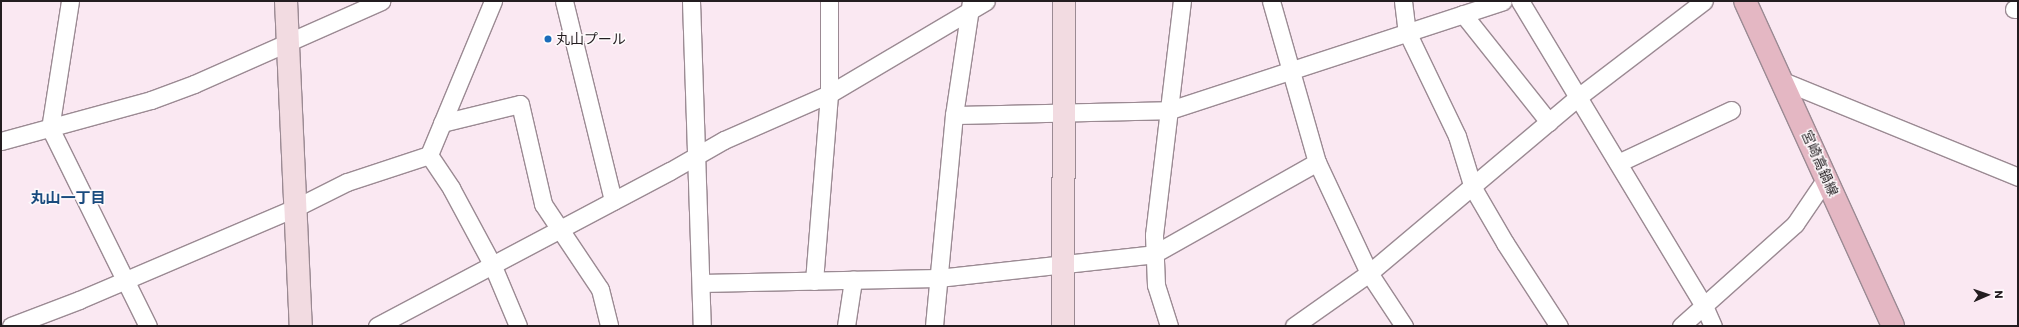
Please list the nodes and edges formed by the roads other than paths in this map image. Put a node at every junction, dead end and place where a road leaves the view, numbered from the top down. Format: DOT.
graph roads {
  1 [pos="70,1"];
  2 [pos="286,1"];
  3 [pos="381,1"];
  4 [pos="493,1"];
  5 [pos="564,1"];
  6 [pos="691,1"];
  7 [pos="829,1"];
  8 [pos="986,1"];
  9 [pos="1064,1"];
  10 [pos="1182,1"];
  11 [pos="1271,1"];
  12 [pos="1403,1"];
  13 [pos="1503,1"];
  14 [pos="1520,1"];
  15 [pos="1704,1"];
  16 [pos="1745,1"];
  17 [pos="970,5"];
  18 [pos="1464,14"];
  19 [pos="1407,32"];
  20 [pos="288,43"];
  21 [pos="1290,69"];
  22 [pos="1783,81"];
  23 [pos="829,94"];
  24 [pos="1578,97"];
  25 [pos="1170,110"];
  26 [pos="1731,110"];
  27 [pos="1063,113"];
  28 [pos="954,115"];
  29 [pos="1549,122"];
  30 [pos="442,123"];
  31 [pos="50,128"];
  32 [pos="1,141"];
  33 [pos="696,154"];
  34 [pos="429,155"];
  35 [pos="1317,162"];
  36 [pos="1618,163"];
  37 [pos="1826,177"];
  38 [pos="2018,177"];
  39 [pos="1473,188"];
  40 [pos="614,201"];
  41 [pos="297,207"];
  42 [pos="558,229"];
  43 [pos="1154,254"];
  44 [pos="492,264"];
  45 [pos="1064,265"];
  46 [pos="1369,274"];
  47 [pos="938,278"];
  48 [pos="853,280"];
  49 [pos="124,281"];
  50 [pos="814,281"];
  51 [pos="701,283"];
  52 [pos="1704,306"];
  53 [pos="383,325"];
  54 [pos="10,326"];
  55 [pos="148,326"];
  56 [pos="300,326"];
  57 [pos="518,326"];
  58 [pos="609,326"];
  59 [pos="702,326"];
  60 [pos="846,326"];
  61 [pos="934,326"];
  62 [pos="1063,326"];
  63 [pos="1169,326"];
  64 [pos="1294,326"];
  65 [pos="1404,326"];
  66 [pos="1559,326"];
  67 [pos="1681,326"];
  68 [pos="1713,326"];
  69 [pos="1892,326"];
  1 -- 31 [label="street"];
  2 -- 20 [label="street"];
  3 -- 20 [label="street"];
  4 -- 30 [label="street"];
  5 -- 40 [label="street"];
  6 -- 33 [label="street"];
  7 -- 23 [label="street"];
  8 -- 17 [label="street"];
  9 -- 27 [label="street"];
  10 -- 25 [label="street"];
  11 -- 21 [label="street"];
  12 -- 19 [label="street"];
  13 -- 18 [label="street"];
  14 -- 24 [label="street"];
  15 -- 24 [label="street"];
  16 -- 22 [label="main road, 宮崎高鍋線"];
  17 -- 23 [label="street"];
  17 -- 28 [label="street"];
  18 -- 19 [label="street"];
  18 -- 29 [label="street"];
  19 -- 21 [label="street"];
  19 -- 39 [label="street"];
  20 -- 31 [label="street"];
  20 -- 41 [label="street"];
  21 -- 25 [label="street"];
  21 -- 35 [label="street"];
  22 -- 37 [label="main road, 宮崎高鍋線"];
  22 -- 38 [label="street"];
  23 -- 33 [label="street"];
  23 -- 50 [label="street"];
  24 -- 29 [label="street"];
  24 -- 36 [label="street"];
  25 -- 27 [label="street"];
  25 -- 43 [label="street"];
  26 -- 36 [label="street"];
  27 -- 28 [label="street"];
  27 -- 45 [label="street"];
  28 -- 47 [label="street"];
  29 -- 39 [label="street"];
  30 -- 34 [label="street"];
  30 -- 42 [label="street"];
  31 -- 32 [label="street"];
  31 -- 49 [label="street"];
  33 -- 40 [label="street"];
  33 -- 51 [label="street"];
  34 -- 41 [label="street"];
  34 -- 44 [label="street"];
  35 -- 43 [label="street"];
  35 -- 46 [label="street"];
  36 -- 52 [label="street"];
  37 -- 52 [label="street"];
  37 -- 69 [label="main road, 宮崎高鍋線"];
  39 -- 46 [label="street"];
  39 -- 66 [label="street"];
  40 -- 42 [label="street"];
  41 -- 49 [label="street"];
  41 -- 56 [label="street"];
  42 -- 44 [label="street"];
  42 -- 58 [label="street"];
  43 -- 45 [label="street"];
  43 -- 63 [label="street"];
  44 -- 53 [label="street"];
  44 -- 57 [label="street"];
  45 -- 47 [label="street"];
  45 -- 62 [label="street"];
  46 -- 64 [label="street"];
  46 -- 65 [label="street"];
  47 -- 48 [label="street"];
  47 -- 61 [label="street"];
  48 -- 50 [label="street"];
  48 -- 60 [label="street"];
  49 -- 54 [label="street"];
  49 -- 55 [label="street"];
  50 -- 51 [label="street"];
  51 -- 59 [label="street"];
  52 -- 67 [label="street"];
  52 -- 68 [label="street"];
}
